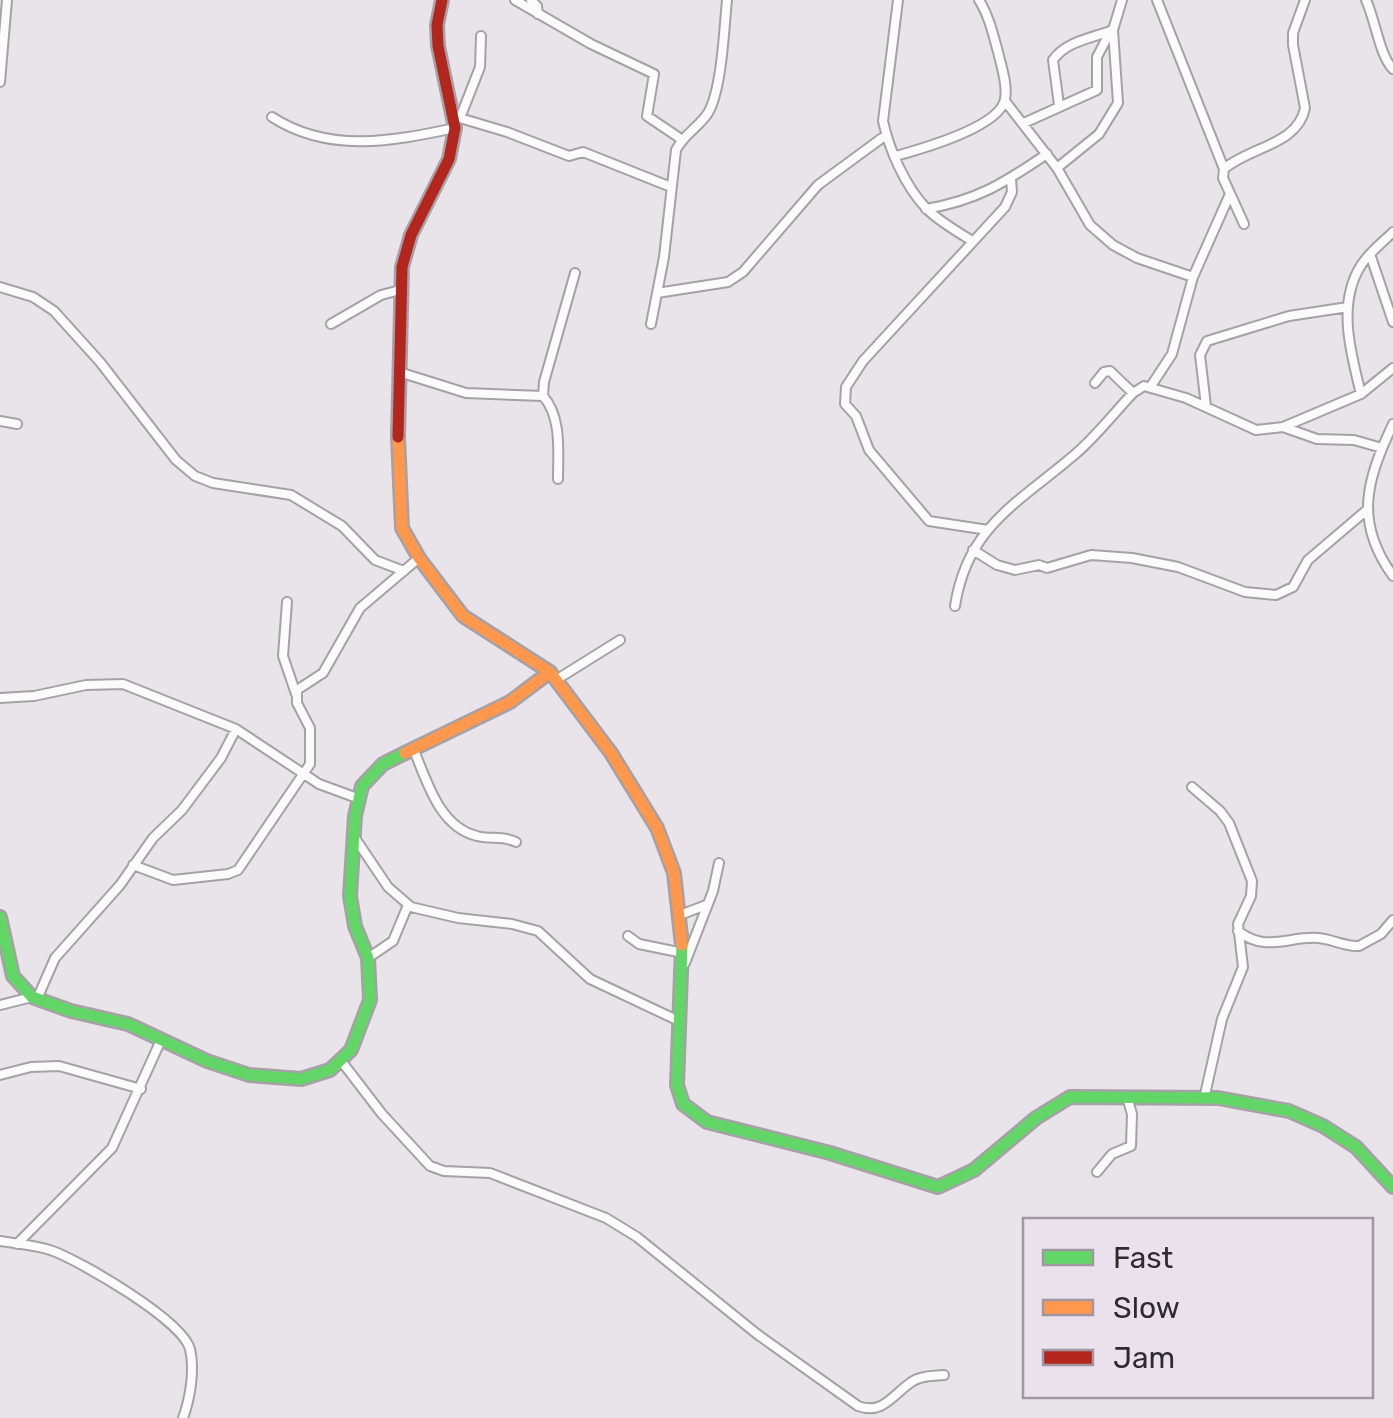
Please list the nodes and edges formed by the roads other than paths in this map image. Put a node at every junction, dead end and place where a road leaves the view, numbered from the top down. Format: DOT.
graph roads {
  1 [pos="8,0"];
  2 [pos="442,0"];
  3 [pos="515,0"];
  4 [pos="531,0"];
  5 [pos="727,0"];
  6 [pos="898,0"];
  7 [pos="978,0"];
  8 [pos="1122,0"];
  9 [pos="1158,0"];
  10 [pos="1305,0"];
  11 [pos="1366,0"];
  12 [pos="538,14"];
  13 [pos="1111,31"];
  14 [pos="2,35"];
  15 [pos="481,36"];
  16 [pos="1393,69"];
  17 [pos="0,82"];
  18 [pos="1005,101"];
  19 [pos="1060,105"];
  20 [pos="272,117"];
  21 [pos="456,121"];
  22 [pos="1024,124"];
  23 [pos="886,136"];
  24 [pos="682,138"];
  25 [pos="1046,154"];
  26 [pos="896,156"];
  27 [pos="1057,168"];
  28 [pos="1224,169"];
  29 [pos="1010,179"];
  30 [pos="671,186"];
  31 [pos="1230,194"];
  32 [pos="926,208"];
  33 [pos="1244,224"];
  34 [pos="1393,232"];
  35 [pos="972,241"];
  36 [pos="1370,254"];
  37 [pos="575,273"];
  38 [pos="1193,277"];
  39 [pos="0,288"];
  40 [pos="400,290"];
  41 [pos="657,292"];
  42 [pos="1348,307"];
  43 [pos="1393,322"];
  44 [pos="331,324"];
  45 [pos="651,324"];
  46 [pos="1393,368"];
  47 [pos="399,372"];
  48 [pos="1095,383"];
  49 [pos="1151,386"];
  50 [pos="1133,393"];
  51 [pos="1361,394"];
  52 [pos="543,396"];
  53 [pos="1206,406"];
  54 [pos="0,421"];
  55 [pos="17,424"];
  56 [pos="1393,424"];
  57 [pos="1283,427"];
  58 [pos="1382,448"];
  59 [pos="558,479"];
  60 [pos="1368,509"];
  61 [pos="988,530"];
  62 [pos="973,550"];
  63 [pos="419,558"];
  64 [pos="404,571"];
  65 [pos="1393,576"];
  66 [pos="287,602"];
  67 [pos="956,606"];
  68 [pos="620,640"];
  69 [pos="553,676"];
  70 [pos="296,694"];
  71 [pos="0,698"];
  72 [pos="236,729"];
  73 [pos="413,748"];
  74 [pos="305,773"];
  75 [pos="1192,787"];
  76 [pos="358,798"];
  77 [pos="355,838"];
  78 [pos="516,842"];
  79 [pos="719,863"];
  80 [pos="132,866"];
  81 [pos="706,904"];
  82 [pos="408,905"];
  83 [pos="680,915"];
  84 [pos="0,918"];
  85 [pos="1393,920"];
  86 [pos="1238,930"];
  87 [pos="628,936"];
  88 [pos="683,952"];
  89 [pos="368,958"];
  90 [pos="683,967"];
  91 [pos="34,998"];
  92 [pos="0,1004"];
  93 [pos="679,1021"];
  94 [pos="161,1040"];
  95 [pos="342,1062"];
  96 [pos="0,1075"];
  97 [pos="142,1088"];
  98 [pos="1127,1097"];
  99 [pos="1204,1099"];
  100 [pos="1097,1172"];
  101 [pos="1393,1187"];
  102 [pos="0,1241"];
  103 [pos="17,1244"];
  104 [pos="944,1375"];
  105 [pos="183,1418"];
  1 -- 14 [label="street"];
  2 -- 21 [label="street"];
  3 -- 12 [label="street"];
  4 -- 12 [label="street"];
  5 -- 24 [label="street"];
  6 -- 23 [label="street"];
  7 -- 18 [label="street"];
  8 -- 13 [label="street"];
  9 -- 28 [label="street"];
  10 -- 28 [label="street"];
  11 -- 16 [label="street"];
  12 -- 24 [label="street"];
  13 -- 19 [label="street"];
  13 -- 19 [label="street"];
  13 -- 27 [label="street"];
  14 -- 17 [label="street"];
  15 -- 21 [label="street"];
  18 -- 22 [label="street"];
  18 -- 26 [label="street"];
  19 -- 22 [label="street"];
  20 -- 21 [label="street"];
  21 -- 30 [label="street"];
  21 -- 40 [label="street"];
  22 -- 25 [label="street"];
  23 -- 26 [label="street"];
  23 -- 41 [label="street"];
  24 -- 30 [label="street"];
  25 -- 27 [label="street"];
  25 -- 29 [label="street"];
  26 -- 32 [label="street"];
  27 -- 38 [label="street"];
  28 -- 31 [label="street"];
  29 -- 32 [label="street"];
  29 -- 35 [label="street"];
  30 -- 41 [label="street"];
  31 -- 33 [label="street"];
  31 -- 38 [label="street"];
  32 -- 35 [label="street"];
  34 -- 36 [label="street"];
  35 -- 61 [label="street"];
  36 -- 42 [label="street"];
  36 -- 43 [label="street"];
  37 -- 52 [label="street"];
  38 -- 49 [label="street"];
  39 -- 64 [label="street"];
  40 -- 44 [label="street"];
  40 -- 47 [label="street"];
  41 -- 45 [label="street"];
  42 -- 51 [label="street"];
  42 -- 53 [label="street"];
  46 -- 51 [label="street"];
  47 -- 52 [label="street"];
  47 -- 63 [label="street"];
  48 -- 50 [label="street"];
  49 -- 50 [label="street"];
  49 -- 53 [label="street"];
  50 -- 61 [label="street"];
  51 -- 57 [label="street"];
  52 -- 59 [label="street"];
  53 -- 57 [label="street"];
  54 -- 55 [label="street"];
  56 -- 58 [label="street"];
  57 -- 58 [label="street"];
  58 -- 60 [label="street"];
  60 -- 62 [label="street"];
  60 -- 65 [label="street"];
  61 -- 62 [label="street"];
  62 -- 67 [label="street"];
  63 -- 64 [label="street"];
  63 -- 69 [label="street"];
  64 -- 70 [label="street"];
  66 -- 70 [label="street"];
  68 -- 69 [label="street"];
  69 -- 73 [label="street"];
  69 -- 83 [label="street"];
  70 -- 74 [label="street"];
  71 -- 72 [label="street"];
  72 -- 74 [label="street"];
  72 -- 80 [label="street"];
  73 -- 76 [label="street"];
  73 -- 78 [label="street"];
  74 -- 76 [label="street"];
  74 -- 80 [label="street"];
  75 -- 86 [label="street"];
  76 -- 77 [label="street"];
  77 -- 82 [label="street"];
  77 -- 89 [label="street"];
  79 -- 81 [label="street"];
  80 -- 91 [label="street"];
  81 -- 83 [label="street"];
  81 -- 90 [label="street"];
  82 -- 89 [label="street"];
  82 -- 93 [label="street"];
  83 -- 88 [label="street"];
  84 -- 91 [label="street"];
  85 -- 86 [label="street"];
  86 -- 99 [label="street"];
  87 -- 88 [label="street"];
  88 -- 90 [label="street"];
  89 -- 95 [label="street"];
  90 -- 93 [label="street"];
  91 -- 92 [label="street"];
  91 -- 94 [label="street"];
  93 -- 98 [label="street"];
  94 -- 95 [label="street"];
  94 -- 97 [label="street"];
  95 -- 104 [label="street"];
  96 -- 97 [label="street"];
  97 -- 103 [label="street"];
  98 -- 99 [label="street"];
  98 -- 100 [label="street"];
  99 -- 101 [label="street"];
  102 -- 103 [label="street"];
  103 -- 105 [label="street"];
}
